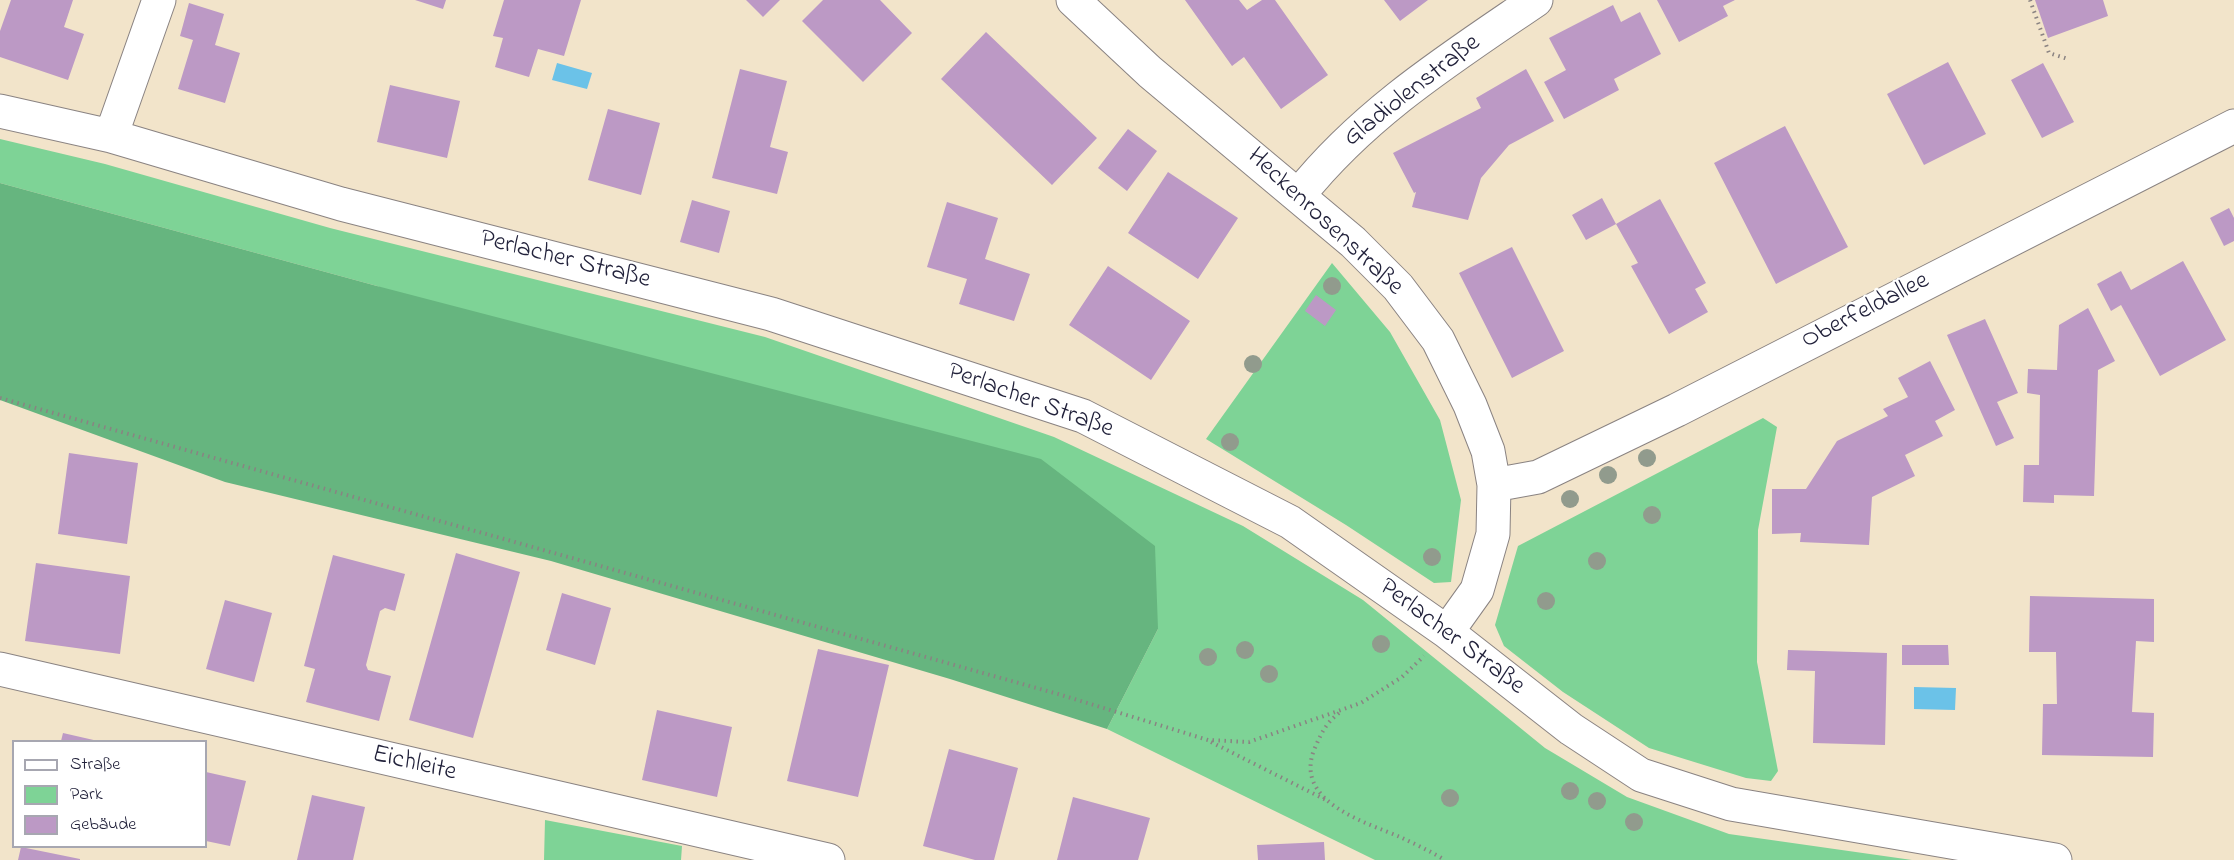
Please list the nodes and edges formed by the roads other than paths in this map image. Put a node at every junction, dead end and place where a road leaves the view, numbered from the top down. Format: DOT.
graph roads {
  1 [pos="159,0"];
  2 [pos="1073,0"];
  3 [pos="1536,0"];
  4 [pos="0,111"];
  5 [pos="2234,126"];
  6 [pos="111,136"];
  7 [pos="1299,195"];
  8 [pos="1494,485"];
  9 [pos="1447,632"];
  10 [pos="0,669"];
  11 [pos="828,860"];
  12 [pos="2055,860"];
  1 -- 6 [label="street"];
  2 -- 7 [label="street, Heckenrosenstraße"];
  3 -- 7 [label="street, Gladiolenstraße"];
  4 -- 6 [label="street, Perlacher Straße"];
  5 -- 8 [label="street, Oberfeldallee"];
  6 -- 9 [label="street, Perlacher Straße"];
  7 -- 8 [label="street, Heckenrosenstraße"];
  8 -- 9 [label="street, Heckenrosenstraße"];
  9 -- 12 [label="street, Perlacher Straße"];
  10 -- 11 [label="street, Eichleite"];
}
